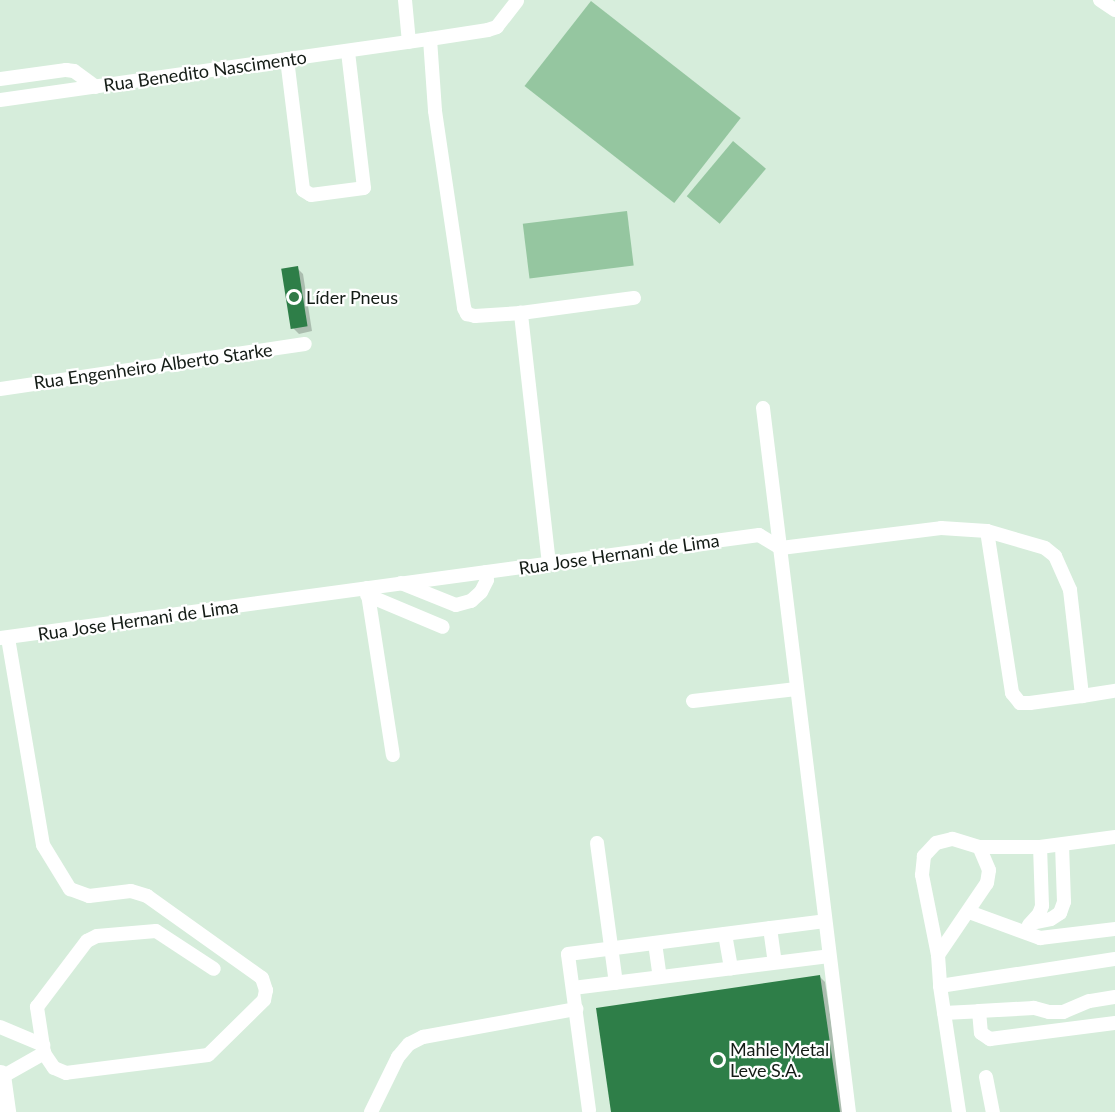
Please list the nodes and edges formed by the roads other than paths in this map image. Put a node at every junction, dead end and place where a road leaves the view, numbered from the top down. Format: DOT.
graph roads {
  1 [pos="405,0"];
  2 [pos="1100,0"];
  3 [pos="517,1"];
  4 [pos="1115,10"];
  5 [pos="430,39"];
  6 [pos="409,42"];
  7 [pos="348,51"];
  8 [pos="287,59"];
  9 [pos="0,79"];
  10 [pos="96,87"];
  11 [pos="0,100"];
  12 [pos="634,298"];
  13 [pos="521,313"];
  14 [pos="305,344"];
  15 [pos="0,389"];
  16 [pos="763,408"];
  17 [pos="987,531"];
  18 [pos="781,548"];
  19 [pos="549,564"];
  20 [pos="485,572"];
  21 [pos="399,583"];
  22 [pos="367,591"];
  23 [pos="443,627"];
  24 [pos="4,638"];
  25 [pos="796,689"];
  26 [pos="1115,692"];
  27 [pos="1082,696"];
  28 [pos="693,701"];
  29 [pos="393,755"];
  30 [pos="1115,837"];
  31 [pos="597,843"];
  32 [pos="1062,845"];
  33 [pos="979,847"];
  34 [pos="1040,847"];
  35 [pos="969,912"];
  36 [pos="825,921"];
  37 [pos="1032,923"];
  38 [pos="770,928"];
  39 [pos="1115,929"];
  40 [pos="1019,931"];
  41 [pos="725,934"];
  42 [pos="656,943"];
  43 [pos="611,949"];
  44 [pos="938,955"];
  45 [pos="829,956"];
  46 [pos="1115,960"];
  47 [pos="776,963"];
  48 [pos="731,968"];
  49 [pos="214,969"];
  50 [pos="660,977"];
  51 [pos="615,983"];
  52 [pos="940,986"];
  53 [pos="573,988"];
  54 [pos="1115,997"];
  55 [pos="576,1009"];
  56 [pos="979,1011"];
  57 [pos="944,1013"];
  58 [pos="1115,1023"];
  59 [pos="0,1027"];
  60 [pos="43,1049"];
  61 [pos="0,1076"];
  62 [pos="986,1077"];
  63 [pos="589,1110"];
  64 [pos="5,1112"];
  65 [pos="371,1112"];
  66 [pos="849,1112"];
  67 [pos="959,1112"];
  68 [pos="993,1112"];
  1 -- 6 [label="street"];
  2 -- 4 [label="street"];
  3 -- 5 [label="street, Rua Benedito Nascimento"];
  5 -- 6 [label="street, Rua Benedito Nascimento"];
  5 -- 13 [label="street"];
  6 -- 7 [label="street, Rua Benedito Nascimento"];
  7 -- 8 [label="street, Rua Benedito Nascimento"];
  7 -- 8 [label="street"];
  8 -- 10 [label="street, Rua Benedito Nascimento"];
  9 -- 10 [label="street"];
  10 -- 11 [label="street, Rua Benedito Nascimento"];
  12 -- 13 [label="street"];
  13 -- 19 [label="street"];
  14 -- 15 [label="street, Rua Engenheiro Alberto Starke"];
  16 -- 18 [label="street"];
  17 -- 18 [label="street"];
  17 -- 27 [label="street"];
  17 -- 27 [label="street"];
  18 -- 19 [label="street, Rua Jose Hernani de Lima"];
  18 -- 25 [label="street"];
  19 -- 20 [label="street, Rua Jose Hernani de Lima"];
  20 -- 21 [label="street, Rua Jose Hernani de Lima"];
  20 -- 21 [label="street"];
  21 -- 22 [label="street, Rua Jose Hernani de Lima"];
  22 -- 23 [label="street"];
  22 -- 24 [label="street, Rua Jose Hernani de Lima"];
  22 -- 29 [label="street"];
  24 -- 60 [label="street"];
  25 -- 28 [label="street"];
  25 -- 36 [label="street"];
  26 -- 27 [label="street"];
  30 -- 32 [label="street"];
  31 -- 43 [label="street"];
  32 -- 34 [label="street"];
  32 -- 37 [label="street"];
  33 -- 34 [label="street"];
  33 -- 35 [label="street"];
  33 -- 44 [label="street"];
  34 -- 37 [label="street"];
  35 -- 40 [label="street"];
  35 -- 44 [label="street"];
  36 -- 38 [label="street"];
  36 -- 45 [label="street"];
  37 -- 40 [label="street"];
  38 -- 41 [label="street"];
  38 -- 47 [label="street"];
  39 -- 40 [label="street"];
  41 -- 42 [label="street"];
  41 -- 48 [label="street"];
  42 -- 43 [label="street"];
  42 -- 50 [label="street"];
  43 -- 51 [label="street"];
  43 -- 53 [label="street"];
  44 -- 52 [label="street"];
  45 -- 47 [label="street"];
  45 -- 66 [label="street"];
  46 -- 52 [label="street"];
  47 -- 48 [label="street"];
  48 -- 50 [label="street"];
  49 -- 60 [label="street"];
  50 -- 51 [label="street"];
  51 -- 53 [label="street"];
  52 -- 57 [label="street"];
  53 -- 55 [label="street"];
  54 -- 56 [label="street"];
  55 -- 63 [label="street"];
  55 -- 65 [label="street"];
  56 -- 57 [label="street"];
  56 -- 58 [label="street"];
  57 -- 67 [label="street"];
  59 -- 60 [label="street"];
  60 -- 61 [label="street"];
  61 -- 64 [label="highway"];
  62 -- 68 [label="street"];
}
